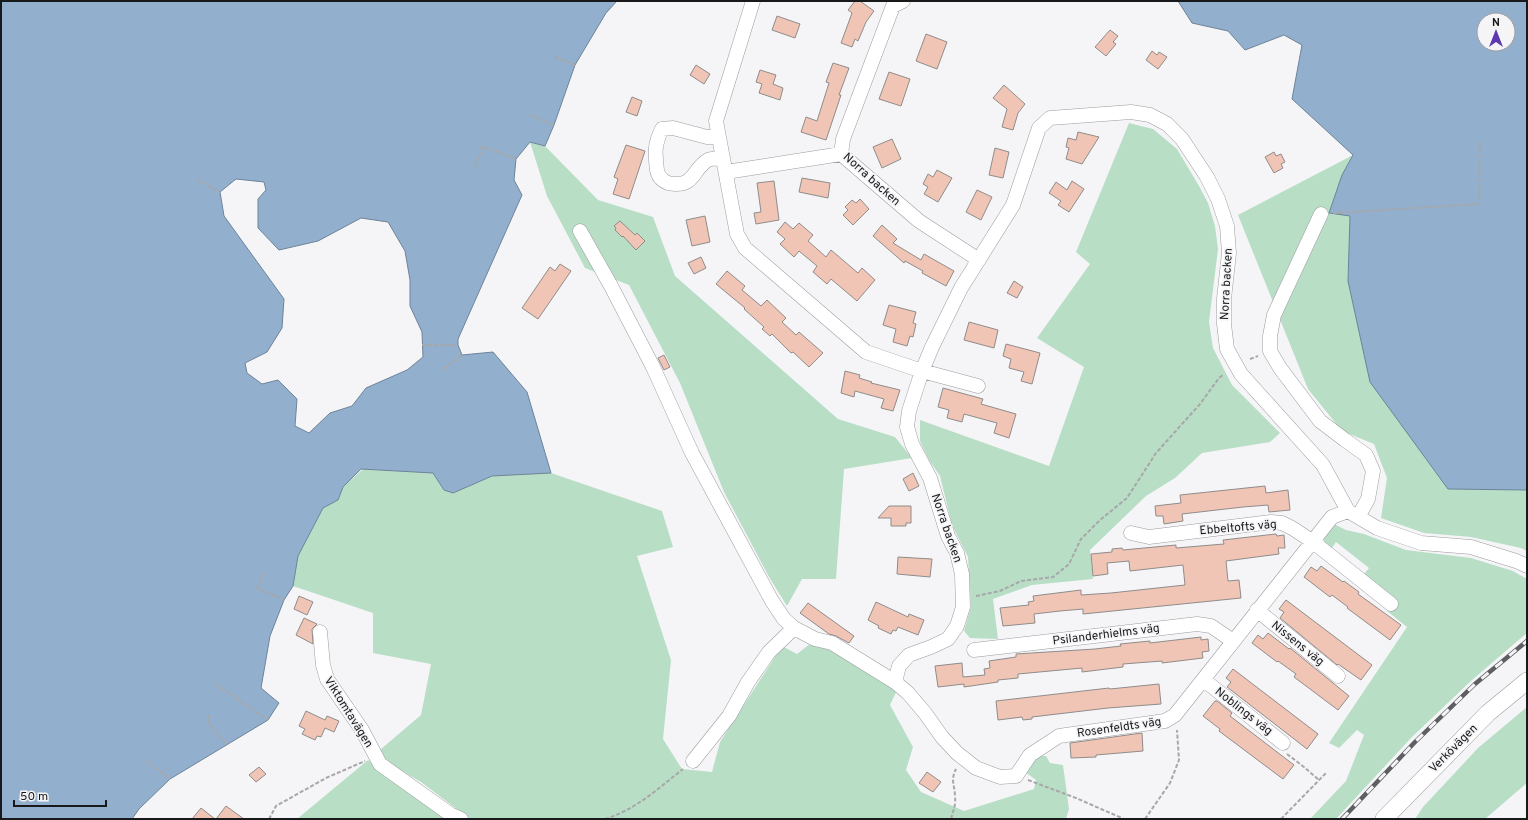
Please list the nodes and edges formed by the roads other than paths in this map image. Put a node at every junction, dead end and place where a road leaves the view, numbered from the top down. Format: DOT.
graph roads {
  1 [pos="752,1"];
  2 [pos="903,1"];
  3 [pos="719,137"];
  4 [pos="841,154"];
  5 [pos="723,158"];
  6 [pos="726,172"];
  7 [pos="1325,214"];
  8 [pos="580,231"];
  9 [pos="979,260"];
  10 [pos="922,371"];
  11 [pos="978,386"];
  12 [pos="1353,514"];
  13 [pos="1131,533"];
  14 [pos="1312,541"];
  15 [pos="1527,566"];
  16 [pos="1391,604"];
  17 [pos="1257,610"];
  18 [pos="794,628"];
  19 [pos="320,632"];
  20 [pos="1233,641"];
  21 [pos="974,650"];
  22 [pos="1338,676"];
  23 [pos="1204,680"];
  24 [pos="1527,681"];
  25 [pos="895,682"];
  26 [pos="1283,743"];
  27 [pos="693,761"];
  28 [pos="461,819"];
  29 [pos="1384,819"];
  1 -- 3 [label="street"];
  2 -- 4 [label="street, Norra backen"];
  3 -- 5 [label="street"];
  3 -- 5 [label="street"];
  4 -- 6 [label="street"];
  4 -- 9 [label="street, Norra backen"];
  5 -- 6 [label="street"];
  6 -- 10 [label="street"];
  7 -- 12 [label="street"];
  8 -- 18 [label="street"];
  9 -- 10 [label="street, Norra backen"];
  9 -- 12 [label="street, Norra backen"];
  10 -- 11 [label="street"];
  10 -- 25 [label="street, Norra backen"];
  12 -- 14 [label="street, Rosenfeldts väg"];
  12 -- 15 [label="street"];
  13 -- 14 [label="street, Ebbeltofts väg"];
  14 -- 16 [label="street, Ebbeltofts väg"];
  14 -- 17 [label="street, Rosenfeldts väg"];
  17 -- 20 [label="street, Rosenfeldts väg"];
  17 -- 22 [label="street, Nissens väg"];
  18 -- 25 [label="street"];
  18 -- 27 [label="street"];
  19 -- 28 [label="street, Viktomtavägen"];
  20 -- 21 [label="street, Psilanderhielms väg"];
  20 -- 23 [label="street, Rosenfeldts väg"];
  23 -- 25 [label="street, Rosenfeldts väg"];
  23 -- 26 [label="street, Noblings väg"];
  24 -- 29 [label="main road, Verkövägen"];
}
